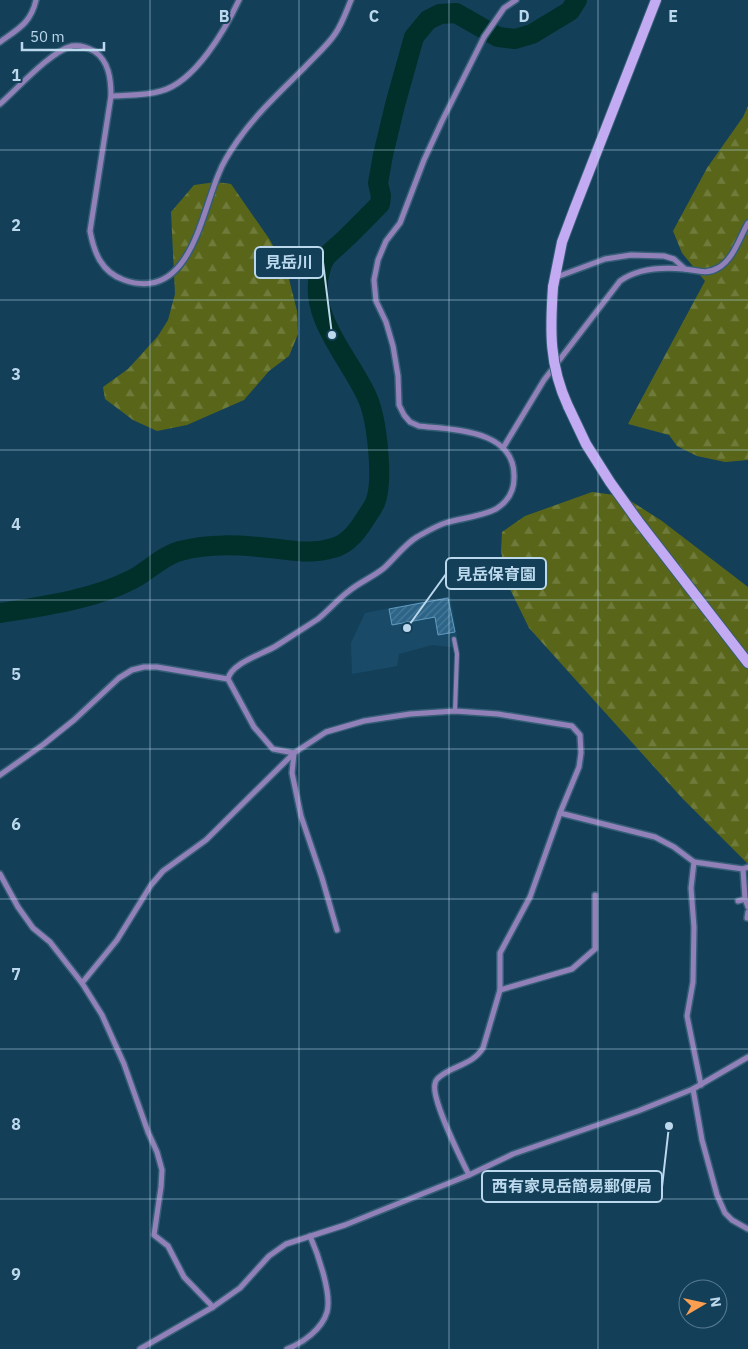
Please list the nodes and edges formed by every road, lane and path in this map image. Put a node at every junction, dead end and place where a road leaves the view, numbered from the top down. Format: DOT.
graph roads {
  1 [pos="36,0"];
  2 [pos="239,0"];
  3 [pos="351,0"];
  4 [pos="516,0"];
  5 [pos="656,0"];
  6 [pos="0,42"];
  7 [pos="111,96"];
  8 [pos="0,104"];
  9 [pos="748,223"];
  10 [pos="685,269"];
  11 [pos="553,282"];
  12 [pos="503,448"];
  13 [pos="454,639"];
  14 [pos="748,662"];
  15 [pos="228,679"];
  16 [pos="455,711"];
  17 [pos="294,753"];
  18 [pos="0,775"];
  19 [pos="560,814"];
  20 [pos="694,862"];
  21 [pos="746,868"];
  22 [pos="0,874"];
  23 [pos="595,895"];
  24 [pos="745,899"];
  25 [pos="738,901"];
  26 [pos="748,907"];
  27 [pos="337,930"];
  28 [pos="82,983"];
  29 [pos="500,990"];
  30 [pos="748,1057"];
  31 [pos="701,1085"];
  32 [pos="694,1089"];
  33 [pos="469,1175"];
  34 [pos="748,1229"];
  35 [pos="310,1236"];
  36 [pos="213,1306"];
  37 [pos="140,1349"];
  38 [pos="287,1349"];
  1 -- 6 [label="street"];
  2 -- 7 [label="street"];
  3 -- 7 [label="street"];
  4 -- 12 [label="street"];
  5 -- 11 [label="street"];
  7 -- 8 [label="street"];
  9 -- 10 [label="street"];
  10 -- 11 [label="street"];
  10 -- 12 [label="street"];
  11 -- 14 [label="street, bridge"];
  12 -- 15 [label="street"];
  13 -- 16 [label="lane"];
  15 -- 17 [label="street"];
  15 -- 18 [label="street"];
  16 -- 17 [label="street"];
  16 -- 19 [label="street"];
  17 -- 27 [label="street"];
  17 -- 28 [label="street"];
  19 -- 20 [label="street"];
  19 -- 29 [label="street"];
  20 -- 21 [label="street"];
  20 -- 31 [label="street"];
  21 -- 24 [label="street"];
  22 -- 28 [label="street"];
  23 -- 29 [label="street"];
  24 -- 25 [label="street"];
  24 -- 26 [label="street"];
  28 -- 36 [label="street"];
  29 -- 33 [label="street"];
  30 -- 31 [label="street"];
  31 -- 32 [label="street"];
  32 -- 33 [label="street"];
  32 -- 34 [label="street"];
  33 -- 35 [label="street"];
  35 -- 36 [label="street"];
  35 -- 38 [label="street"];
  36 -- 37 [label="street"];
}
